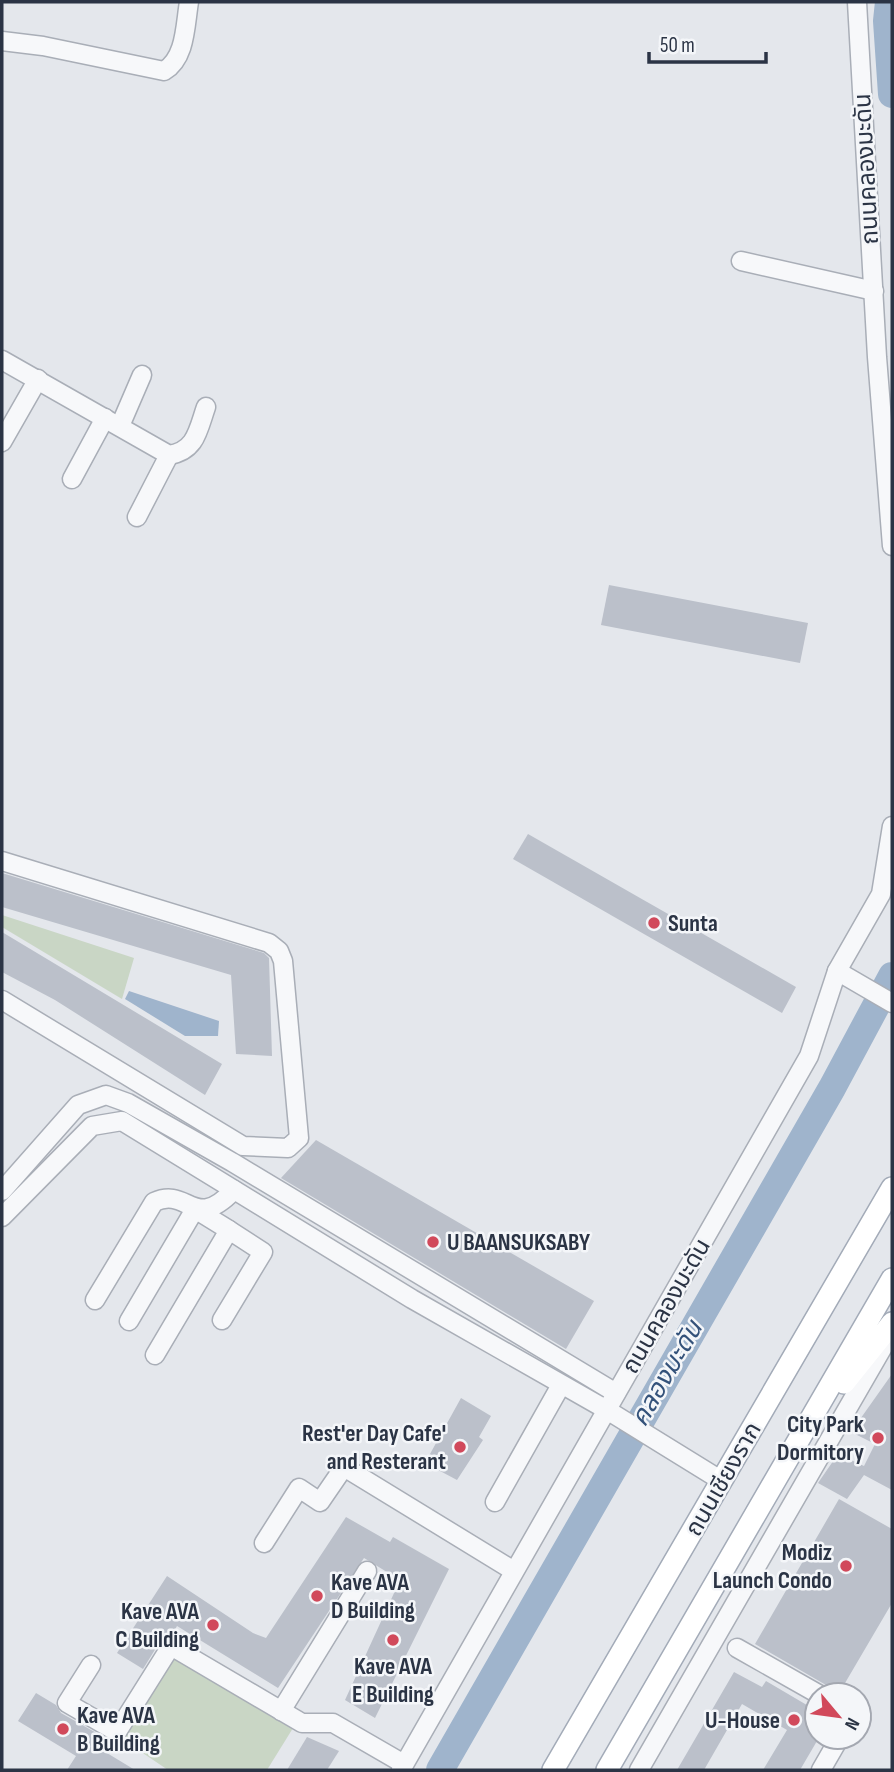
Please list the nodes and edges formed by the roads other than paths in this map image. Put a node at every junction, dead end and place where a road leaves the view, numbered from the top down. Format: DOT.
graph roads {
  1 [pos="188,2"];
  2 [pos="856,2"];
  3 [pos="2,41"];
  4 [pos="741,261"];
  5 [pos="874,291"];
  6 [pos="2,360"];
  7 [pos="142,376"];
  8 [pos="38,379"];
  9 [pos="206,407"];
  10 [pos="113,422"];
  11 [pos="2,442"];
  12 [pos="169,456"];
  13 [pos="72,479"];
  14 [pos="137,517"];
  15 [pos="892,545"];
  16 [pos="892,826"];
  17 [pos="2,861"];
  18 [pos="886,908"];
  19 [pos="841,974"];
  20 [pos="2,999"];
  21 [pos="892,1003"];
  22 [pos="128,1102"];
  23 [pos="78,1105"];
  24 [pos="122,1121"];
  25 [pos="92,1126"];
  26 [pos="243,1146"];
  27 [pos="232,1162"];
  28 [pos="227,1185"];
  29 [pos="892,1188"];
  30 [pos="2,1189"];
  31 [pos="195,1209"];
  32 [pos="7,1212"];
  33 [pos="229,1230"];
  34 [pos="892,1279"];
  35 [pos="94,1300"];
  36 [pos="222,1320"];
  37 [pos="129,1321"];
  38 [pos="892,1323"];
  39 [pos="892,1330"];
  40 [pos="155,1355"];
  41 [pos="561,1385"];
  42 [pos="616,1393"];
  43 [pos="611,1413"];
  44 [pos="790,1454"];
  45 [pos="722,1481"];
  46 [pos="495,1502"];
  47 [pos="264,1543"];
  48 [pos="367,1571"];
  49 [pos="514,1571"];
  50 [pos="737,1648"];
  51 [pos="91,1665"];
  52 [pos="803,1685"];
  53 [pos="281,1711"];
  54 [pos="832,1751"];
  55 [pos="403,1767"];
  56 [pos="553,1770"];
  57 [pos="607,1770"];
  58 [pos="639,1770"];
  59 [pos="821,1770"];
  1 -- 3 [label="street"];
  2 -- 5 [label="street, ถนนคลองมะดัน"];
  4 -- 5 [label="street"];
  5 -- 15 [label="street, ถนนคลองมะดัน"];
  6 -- 8 [label="street"];
  7 -- 10 [label="street"];
  8 -- 10 [label="street"];
  8 -- 11 [label="street"];
  9 -- 12 [label="street"];
  10 -- 12 [label="street"];
  10 -- 13 [label="street"];
  12 -- 14 [label="street"];
  16 -- 18 [label="street, ถนนคลองมะดัน"];
  17 -- 26 [label="street"];
  18 -- 19 [label="street, ถนนคลองมะดัน"];
  19 -- 21 [label="street"];
  19 -- 42 [label="street, ถนนคลองมะดัน"];
  20 -- 26 [label="street"];
  22 -- 23 [label="street"];
  22 -- 24 [label="street"];
  22 -- 27 [label="street"];
  23 -- 25 [label="street"];
  23 -- 30 [label="street"];
  24 -- 25 [label="street"];
  24 -- 28 [label="street"];
  25 -- 32 [label="street"];
  26 -- 27 [label="street"];
  27 -- 28 [label="street"];
  27 -- 42 [label="street"];
  28 -- 31 [label="street"];
  28 -- 41 [label="street"];
  29 -- 45 [label="main road, ถนนเชียงราก"];
  30 -- 32 [label="street"];
  31 -- 33 [label="street"];
  31 -- 35 [label="street"];
  31 -- 37 [label="street"];
  33 -- 36 [label="street"];
  33 -- 40 [label="street"];
  34 -- 44 [label="main road, ถนนเชียงราก"];
  38 -- 44 [label="main road"];
  39 -- 58 [label="street"];
  41 -- 43 [label="street"];
  41 -- 46 [label="street"];
  42 -- 43 [label="street, ถนนคลองมะดัน"];
  43 -- 45 [label="street"];
  43 -- 49 [label="street, ถนนคลองมะดัน"];
  44 -- 57 [label="main road, ถนนเชียงราก"];
  45 -- 56 [label="main road, ถนนเชียงราก"];
  47 -- 49 [label="street"];
  48 -- 53 [label="street"];
  49 -- 55 [label="street, ถนนคลองมะดัน"];
  50 -- 52 [label="street"];
  51 -- 53 [label="street"];
  53 -- 55 [label="street"];
  54 -- 59 [label="street"];
}
